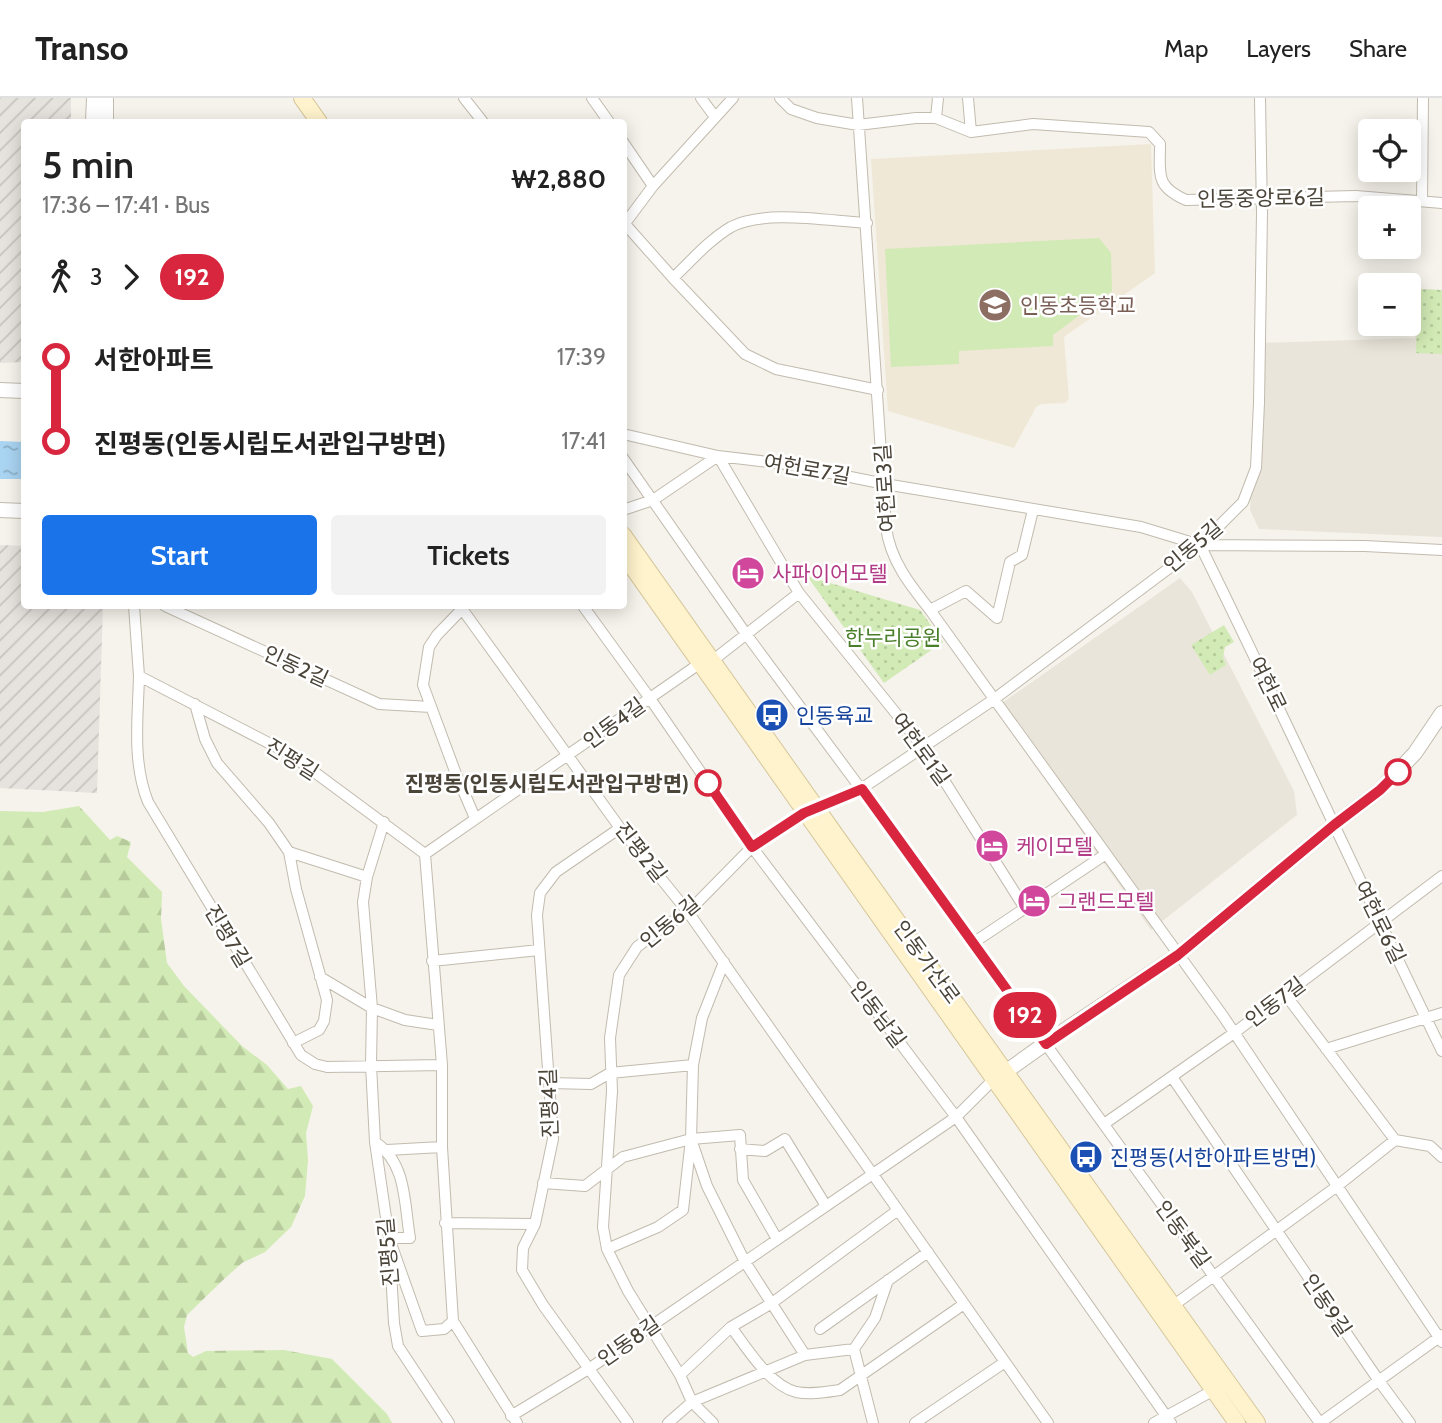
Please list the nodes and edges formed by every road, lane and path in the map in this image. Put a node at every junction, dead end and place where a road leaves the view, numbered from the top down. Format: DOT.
graph roads {
  1 [pos="94,98"];
  2 [pos="106,98"];
  3 [pos="302,98"];
  4 [pos="315,98"];
  5 [pos="464,98"];
  6 [pos="592,98"];
  7 [pos="701,98"];
  8 [pos="733,98"];
  9 [pos="780,98"];
  10 [pos="857,98"];
  11 [pos="938,98"];
  12 [pos="968,98"];
  13 [pos="1260,98"];
  14 [pos="1423,98"];
  15 [pos="715,117"];
  16 [pos="936,118"];
  17 [pos="93,119"];
  18 [pos="106,119"];
  19 [pos="317,119"];
  20 [pos="330,119"];
  21 [pos="480,119"];
  22 [pos="607,119"];
  23 [pos="858,125"];
  24 [pos="971,132"];
  25 [pos="627,148"];
  26 [pos="653,186"];
  27 [pos="1261,197"];
  28 [pos="1422,201"];
  29 [pos="1442,203"];
  30 [pos="627,221"];
  31 [pos="867,223"];
  32 [pos="627,228"];
  33 [pos="673,278"];
  34 [pos="0,390"];
  35 [pos="878,390"];
  36 [pos="21,391"];
  37 [pos="627,434"];
  38 [pos="718,456"];
  39 [pos="627,464"];
  40 [pos="885,484"];
  41 [pos="653,500"];
  42 [pos="627,509"];
  43 [pos="0,510"];
  44 [pos="1033,510"];
  45 [pos="21,511"];
  46 [pos="627,541"];
  47 [pos="1200,545"];
  48 [pos="1442,550"];
  49 [pos="627,558"];
  50 [pos="799,593"];
  51 [pos="134,609"];
  52 [pos="173,609"];
  53 [pos="459,609"];
  54 [pos="464,609"];
  55 [pos="585,609"];
  56 [pos="930,610"];
  57 [pos="747,634"];
  58 [pos="705,662"];
  59 [pos="139,676"];
  60 [pos="649,697"];
  61 [pos="993,700"];
  62 [pos="195,704"];
  63 [pos="431,707"];
  64 [pos="1442,713"];
  65 [pos="923,747"];
  66 [pos="569,755"];
  67 [pos="862,789"];
  68 [pos="810,811"];
  69 [pos="475,818"];
  70 [pos="384,822"];
  71 [pos="1334,825"];
  72 [pos="620,828"];
  73 [pos="752,847"];
  74 [pos="289,852"];
  75 [pos="425,854"];
  76 [pos="1106,854"];
  77 [pos="1442,876"];
  78 [pos="366,877"];
  79 [pos="1024,907"];
  80 [pos="688,912"];
  81 [pos="1380,923"];
  82 [pos="973,943"];
  83 [pos="539,950"];
  84 [pos="1178,955"];
  85 [pos="432,961"];
  86 [pos="724,962"];
  87 [pos="320,977"];
  88 [pos="1285,994"];
  89 [pos="372,1008"];
  90 [pos="1442,1013"];
  91 [pos="1426,1018"];
  92 [pos="438,1025"];
  93 [pos="1234,1034"];
  94 [pos="293,1043"];
  95 [pos="1046,1044"];
  96 [pos="1326,1049"];
  97 [pos="1442,1051"];
  98 [pos="371,1065"];
  99 [pos="442,1065"];
  100 [pos="693,1065"];
  101 [pos="611,1073"];
  102 [pos="1000,1076"];
  103 [pos="1172,1077"];
  104 [pos="550,1083"];
  105 [pos="956,1117"];
  106 [pos="1104,1124"];
  107 [pos="691,1139"];
  108 [pos="1395,1140"];
  109 [pos="375,1142"];
  110 [pos="442,1147"];
  111 [pos="740,1149"];
  112 [pos="387,1150"];
  113 [pos="1442,1157"];
  114 [pos="605,1172"];
  115 [pos="873,1174"];
  116 [pos="543,1183"];
  117 [pos="1336,1187"];
  118 [pos="825,1206"];
  119 [pos="898,1210"];
  120 [pos="446,1223"];
  121 [pos="535,1224"];
  122 [pos="1276,1229"];
  123 [pos="389,1238"];
  124 [pos="777,1239"];
  125 [pos="607,1249"];
  126 [pos="928,1252"];
  127 [pos="745,1262"];
  128 [pos="1214,1276"];
  129 [pos="888,1280"];
  130 [pos="772,1303"];
  131 [pos="964,1304"];
  132 [pos="1174,1306"];
  133 [pos="453,1321"];
  134 [pos="650,1327"];
  135 [pos="731,1327"];
  136 [pos="820,1329"];
  137 [pos="1441,1338"];
  138 [pos="854,1349"];
  139 [pos="805,1355"];
  140 [pos="1005,1362"];
  141 [pos="590,1368"];
  142 [pos="766,1373"];
  143 [pos="680,1375"];
  144 [pos="861,1376"];
  145 [pos="1378,1381"];
  146 [pos="1214,1390"];
  147 [pos="692,1402"];
  148 [pos="514,1419"];
  149 [pos="1169,1419"];
  150 [pos="449,1423"];
  151 [pos="628,1423"];
  152 [pos="668,1423"];
  153 [pos="713,1423"];
  154 [pos="873,1423"];
  155 [pos="915,1423"];
  156 [pos="1048,1423"];
  157 [pos="1154,1423"];
  158 [pos="1237,1423"];
  159 [pos="1258,1423"];
  160 [pos="1320,1423"];
  161 [pos="1410,1423"];
  1 -- 17 [label="street"];
  2 -- 18 [label="street"];
  3 -- 19 [label="main road"];
  4 -- 20 [label="main road"];
  5 -- 21 [label="street"];
  6 -- 22 [label="street"];
  7 -- 15 [label="street"];
  8 -- 15 [label="street"];
  9 -- 23 [label="street, 인동중앙로6길"];
  10 -- 23 [label="street, 여헌로3길"];
  11 -- 16 [label="street"];
  12 -- 24 [label="street"];
  13 -- 27 [label="street, 인동5길"];
  14 -- 28 [label="street"];
  15 -- 26 [label="street"];
  16 -- 23 [label="street, 인동중앙로6길"];
  16 -- 24 [label="street, 인동중앙로6길"];
  23 -- 31 [label="street, 여헌로3길"];
  24 -- 27 [label="street, 인동중앙로6길"];
  25 -- 26 [label="street"];
  26 -- 30 [label="street"];
  27 -- 28 [label="street, 인동중앙로6길"];
  27 -- 47 [label="street, 인동5길"];
  28 -- 29 [label="street, 인동중앙로6길"];
  31 -- 33 [label="street"];
  31 -- 35 [label="street, 여헌로3길"];
  32 -- 33 [label="street"];
  33 -- 35 [label="street"];
  34 -- 36 [label="street"];
  35 -- 40 [label="street, 여헌로3길"];
  37 -- 38 [label="street, 여헌로7길"];
  38 -- 40 [label="street, 여헌로7길"];
  38 -- 41 [label="street"];
  38 -- 50 [label="street, 여헌로1길"];
  39 -- 41 [label="street, 인동북길"];
  40 -- 44 [label="street, 여헌로7길"];
  40 -- 56 [label="street, 여헌로3길"];
  41 -- 42 [label="street"];
  41 -- 57 [label="street, 인동북길"];
  43 -- 45 [label="street"];
  44 -- 47 [label="street, 여헌로7길"];
  44 -- 56 [label="street"];
  46 -- 58 [label="main road, 인동가산로"];
  47 -- 48 [label="street, 여헌로7길"];
  47 -- 61 [label="street, 인동5길"];
  47 -- 71 [label="street, 여헌로"];
  49 -- 58 [label="main road, 인동가산로"];
  50 -- 57 [label="street"];
  50 -- 65 [label="street, 여헌로1길"];
  51 -- 59 [label="street"];
  52 -- 63 [label="street, 인동2길"];
  53 -- 63 [label="street"];
  54 -- 66 [label="street, 진평2길"];
  55 -- 60 [label="street, 인동남길"];
  56 -- 61 [label="street, 여헌로3길"];
  57 -- 58 [label="street, 인동4길"];
  57 -- 67 [label="street, 인동북길"];
  58 -- 60 [label="street, 인동4길"];
  58 -- 68 [label="main road, 인동가산로"];
  59 -- 62 [label="street, 진평길"];
  59 -- 94 [label="street, 진평7길"];
  60 -- 66 [label="street, 인동4길"];
  60 -- 73 [label="street, 인동남길"];
  61 -- 65 [label="street, 인동5길"];
  61 -- 76 [label="street, 여헌로3길"];
  62 -- 70 [label="street, 진평길"];
  62 -- 74 [label="street"];
  63 -- 69 [label="street"];
  64 -- 71 [label="street"];
  65 -- 67 [label="street, 인동5길"];
  65 -- 79 [label="street, 여헌로1길"];
  66 -- 69 [label="street, 인동4길"];
  66 -- 72 [label="street, 진평2길"];
  67 -- 68 [label="street, 인동5길"];
  67 -- 82 [label="street, 인동북길"];
  68 -- 73 [label="street, 인동6길"];
  68 -- 102 [label="main road, 인동가산로"];
  69 -- 75 [label="street, 인동4길"];
  70 -- 75 [label="street, 진평길"];
  70 -- 78 [label="street"];
  71 -- 81 [label="street, 여헌로6길"];
  71 -- 84 [label="street"];
  72 -- 80 [label="street, 진평2길"];
  72 -- 83 [label="street, 진평4길"];
  73 -- 80 [label="street, 인동6길"];
  73 -- 105 [label="street, 인동남길"];
  74 -- 78 [label="street"];
  74 -- 87 [label="street"];
  75 -- 85 [label="street"];
  76 -- 79 [label="street"];
  76 -- 84 [label="street, 여헌로3길"];
  77 -- 81 [label="street, 인동7길"];
  78 -- 89 [label="street"];
  79 -- 82 [label="street"];
  80 -- 86 [label="street, 진평2길"];
  80 -- 101 [label="street, 인동6길"];
  81 -- 88 [label="street, 인동7길"];
  81 -- 91 [label="street, 여헌로6길"];
  82 -- 95 [label="street, 인동북길"];
  83 -- 85 [label="street"];
  83 -- 104 [label="street, 진평4길"];
  84 -- 93 [label="street"];
  84 -- 95 [label="street"];
  85 -- 92 [label="street"];
  86 -- 100 [label="street"];
  86 -- 115 [label="street, 진평2길"];
  87 -- 89 [label="street"];
  87 -- 94 [label="street"];
  88 -- 93 [label="street, 인동7길"];
  88 -- 96 [label="street"];
  89 -- 92 [label="street"];
  89 -- 98 [label="street"];
  90 -- 91 [label="street"];
  91 -- 96 [label="street"];
  91 -- 97 [label="street, 여헌로6길"];
  92 -- 99 [label="street"];
  93 -- 103 [label="street, 인동7길"];
  93 -- 117 [label="street"];
  94 -- 98 [label="street, 진평7길"];
  95 -- 102 [label="street"];
  95 -- 106 [label="street, 인동북길"];
  96 -- 108 [label="street"];
  98 -- 99 [label="street, 진평7길"];
  98 -- 109 [label="street, 진평5길"];
  99 -- 110 [label="street"];
  100 -- 101 [label="street"];
  100 -- 107 [label="street"];
  101 -- 104 [label="street"];
  101 -- 114 [label="street, 인동6길"];
  102 -- 105 [label="street, 인동8길"];
  102 -- 132 [label="main road, 인동가산로"];
  102 -- 146 [label="main road, 인동가산로"];
  103 -- 106 [label="street, 인동7길"];
  103 -- 122 [label="street, 인동9길"];
  104 -- 116 [label="street, 진평4길"];
  105 -- 115 [label="street, 인동8길"];
  105 -- 149 [label="street, 인동남길"];
  106 -- 128 [label="street, 인동북길"];
  107 -- 111 [label="street"];
  107 -- 114 [label="street"];
  107 -- 125 [label="street"];
  107 -- 127 [label="street"];
  108 -- 113 [label="street"];
  108 -- 117 [label="street"];
  109 -- 112 [label="street"];
  109 -- 123 [label="street, 진평5길"];
  110 -- 112 [label="street"];
  110 -- 120 [label="street"];
  111 -- 118 [label="street"];
  111 -- 124 [label="street"];
  112 -- 123 [label="street"];
  114 -- 116 [label="street"];
  114 -- 125 [label="street, 인동6길"];
  115 -- 118 [label="street, 인동8길"];
  115 -- 119 [label="street, 진평2길"];
  116 -- 121 [label="street, 진평4길"];
  117 -- 122 [label="street"];
  117 -- 137 [label="street"];
  118 -- 124 [label="street, 인동8길"];
  119 -- 126 [label="street, 진평2길"];
  119 -- 130 [label="street"];
  120 -- 121 [label="street"];
  120 -- 133 [label="street"];
  121 -- 141 [label="street, 진평4길"];
  122 -- 128 [label="street"];
  122 -- 145 [label="street, 인동9길"];
  123 -- 133 [label="street"];
  123 -- 150 [label="street, 진평5길"];
  124 -- 127 [label="street, 인동8길"];
  125 -- 134 [label="street, 인동6길"];
  126 -- 129 [label="street"];
  126 -- 131 [label="street, 진평2길"];
  127 -- 130 [label="street"];
  127 -- 134 [label="street, 인동8길"];
  128 -- 132 [label="street"];
  128 -- 160 [label="street, 인동북길"];
  129 -- 136 [label="street"];
  129 -- 138 [label="street"];
  130 -- 135 [label="street"];
  130 -- 139 [label="street"];
  131 -- 140 [label="street, 진평2길"];
  131 -- 144 [label="street"];
  132 -- 159 [label="main road, 인동가산로"];
  133 -- 148 [label="street"];
  134 -- 141 [label="street, 인동8길"];
  134 -- 143 [label="street"];
  135 -- 142 [label="street"];
  135 -- 143 [label="street"];
  137 -- 145 [label="street"];
  138 -- 139 [label="street"];
  138 -- 144 [label="street"];
  139 -- 142 [label="street"];
  140 -- 155 [label="street"];
  140 -- 156 [label="street, 진평2길"];
  141 -- 148 [label="street, 인동8길"];
  141 -- 151 [label="street, 진평4길"];
  142 -- 144 [label="street"];
  142 -- 147 [label="street"];
  143 -- 147 [label="street"];
  144 -- 154 [label="street"];
  145 -- 160 [label="street"];
  145 -- 161 [label="street, 인동9길"];
  146 -- 149 [label="street"];
  146 -- 158 [label="main road, 인동가산로"];
  147 -- 152 [label="street"];
  147 -- 153 [label="street"];
  149 -- 157 [label="street"];
}
